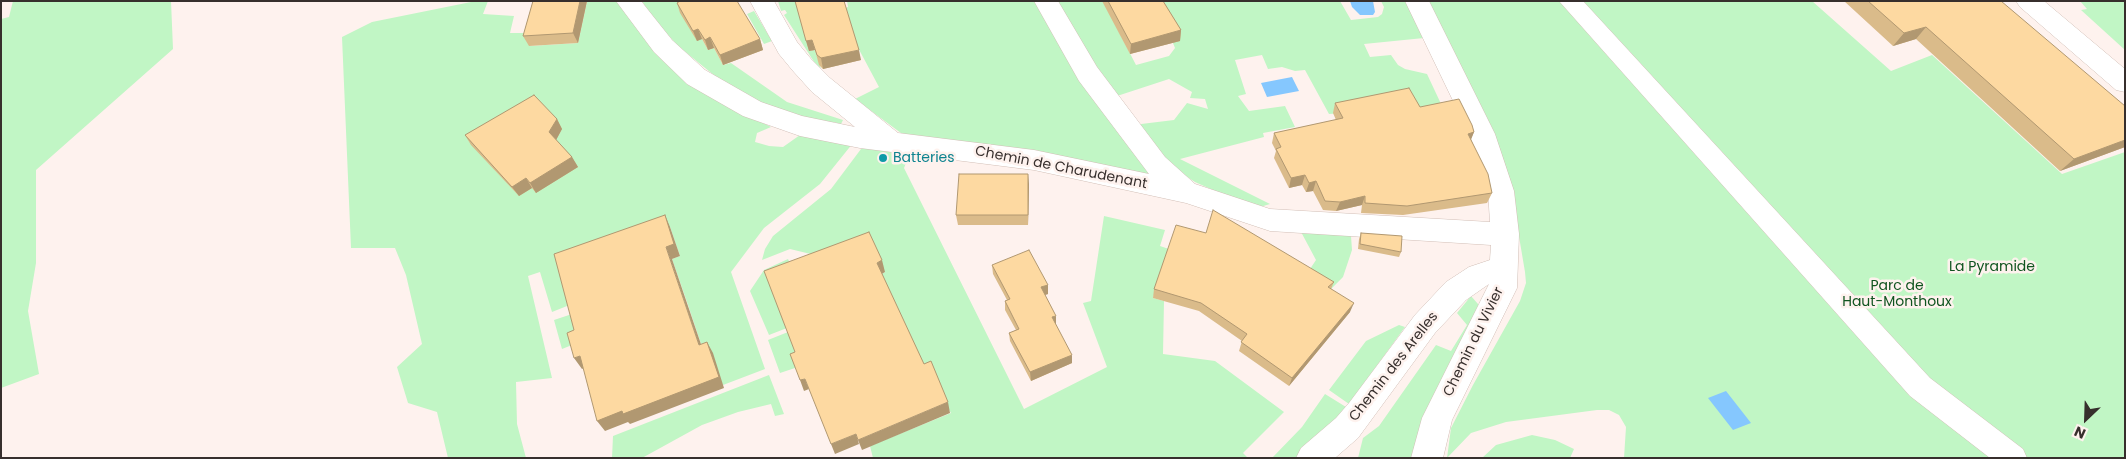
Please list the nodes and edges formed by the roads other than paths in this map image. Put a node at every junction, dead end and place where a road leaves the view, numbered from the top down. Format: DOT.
graph roads {
  1 [pos="628,1"];
  2 [pos="762,1"];
  3 [pos="1046,1"];
  4 [pos="1417,1"];
  5 [pos="1570,1"];
  6 [pos="2028,1"];
  7 [pos="2125,83"];
  8 [pos="889,140"];
  9 [pos="1186,192"];
  10 [pos="1505,234"];
  11 [pos="1505,268"];
  12 [pos="1312,458"];
  13 [pos="1427,458"];
  14 [pos="2013,458"];
  1 -- 8 [label="street, Chemin de Charudenant"];
  2 -- 8 [label="street"];
  3 -- 9 [label="street"];
  4 -- 10 [label="street, Chemin du Vivier"];
  5 -- 14 [label="street"];
  6 -- 7 [label="street"];
  8 -- 9 [label="street, Chemin de Charudenant"];
  9 -- 10 [label="street, Chemin de Charudenant"];
  10 -- 11 [label="street, Chemin du Vivier"];
  11 -- 12 [label="street, Chemin des Arelles"];
  11 -- 13 [label="street, Chemin du Vivier"];
}
